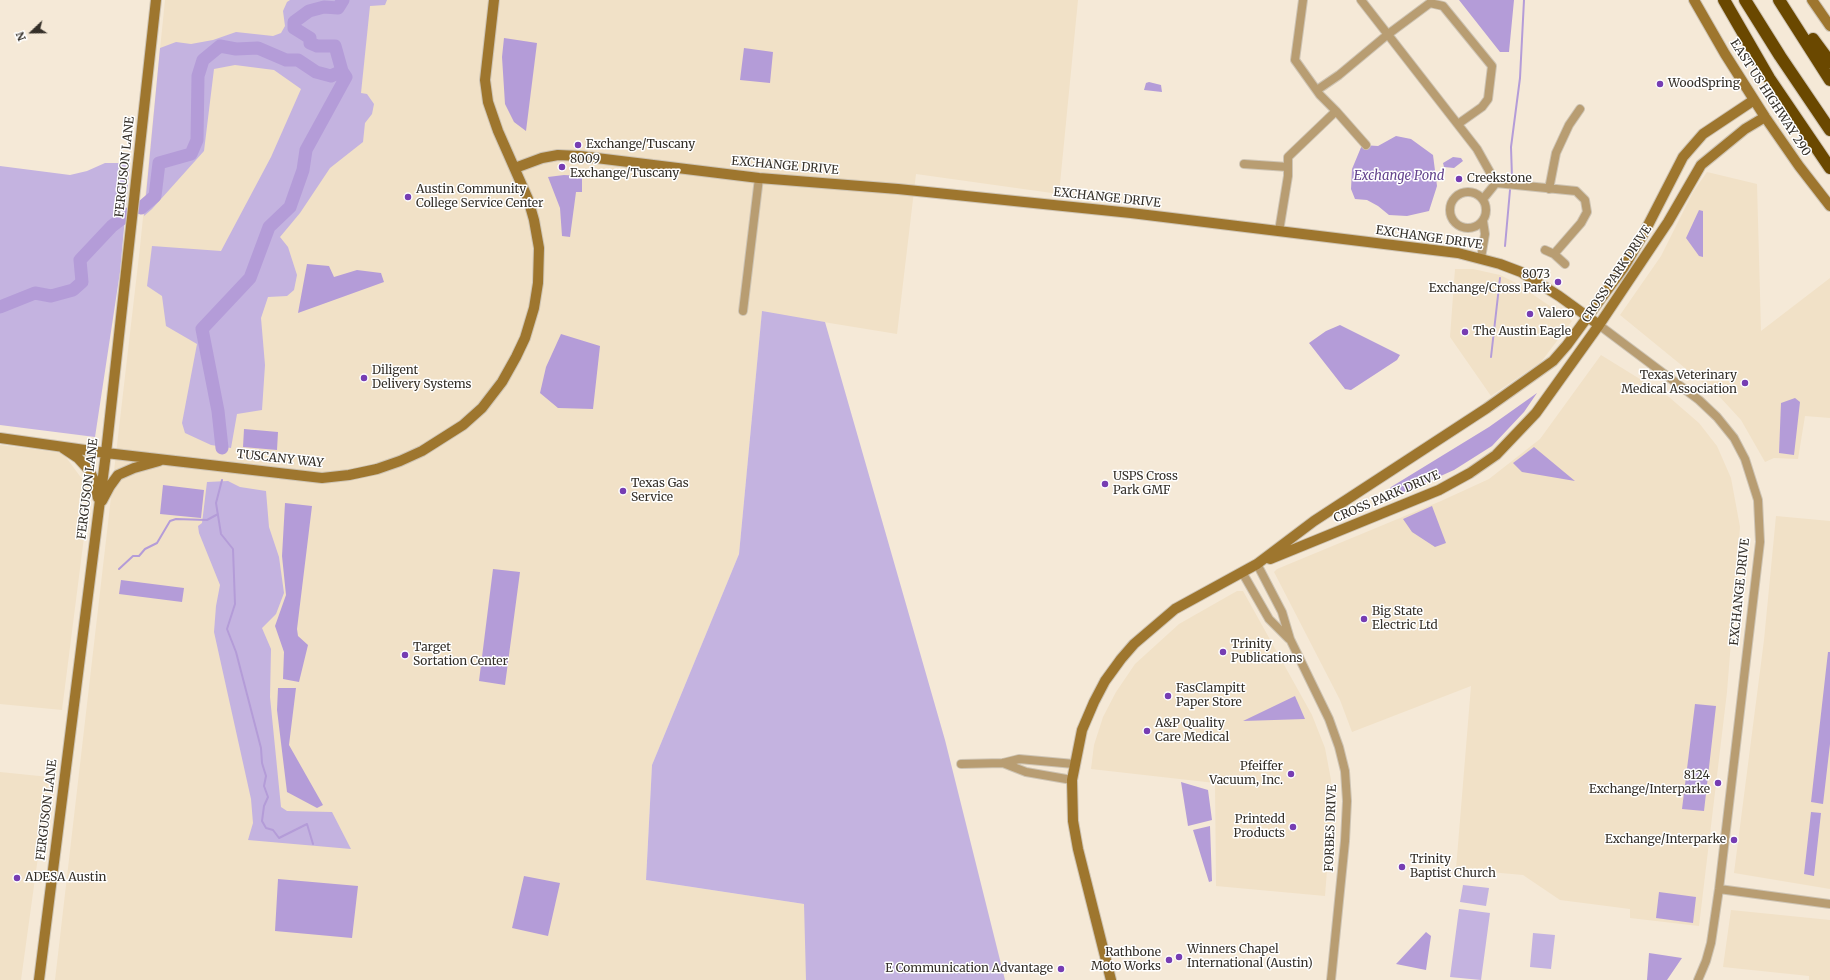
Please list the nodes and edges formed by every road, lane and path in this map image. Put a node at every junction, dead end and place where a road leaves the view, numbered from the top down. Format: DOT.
graph roads {
  1 [pos="156,0"];
  2 [pos="494,0"];
  3 [pos="1303,0"];
  4 [pos="1361,0"];
  5 [pos="1694,0"];
  6 [pos="1717,0"];
  7 [pos="1745,0"];
  8 [pos="1779,0"];
  9 [pos="1783,0"];
  10 [pos="1812,0"];
  11 [pos="1727,4"];
  12 [pos="1830,26"];
  13 [pos="1387,35"];
  14 [pos="1830,62"];
  15 [pos="1830,80"];
  16 [pos="1316,90"];
  17 [pos="1754,100"];
  18 [pos="1580,109"];
  19 [pos="1336,111"];
  20 [pos="1765,117"];
  21 [pos="1458,124"];
  22 [pos="1830,130"];
  23 [pos="1366,144"];
  24 [pos="1244,164"];
  25 [pos="1288,167"];
  26 [pos="515,168"];
  27 [pos="1830,168"];
  28 [pos="759,178"];
  29 [pos="1496,183"];
  30 [pos="1549,190"];
  31 [pos="1483,199"];
  32 [pos="1830,206"];
  33 [pos="1483,221"];
  34 [pos="1279,231"];
  35 [pos="1545,250"];
  36 [pos="1554,254"];
  37 [pos="1481,258"];
  38 [pos="1564,264"];
  39 [pos="743,311"];
  40 [pos="1589,317"];
  41 [pos="1599,325"];
  42 [pos="0,438"];
  43 [pos="61,446"];
  44 [pos="106,453"];
  45 [pos="165,460"];
  46 [pos="99,506"];
  47 [pos="1258,564"];
  48 [pos="1242,572"];
  49 [pos="1290,639"];
  50 [pos="1003,763"];
  51 [pos="961,764"];
  52 [pos="1074,764"];
  53 [pos="1072,780"];
  54 [pos="1719,889"];
  55 [pos="1830,904"];
  56 [pos="39,980"];
  57 [pos="1111,980"];
  58 [pos="1331,980"];
  59 [pos="1698,980"];
  1 -- 44 [label="street, FERGUSON LANE"];
  2 -- 26 [label="street, TUSCANY WAY"];
  3 -- 16 [label="street"];
  4 -- 13 [label="street"];
  5 -- 17 [label="street, EAST US HIGHWAY 290"];
  6 -- 11 [label="highway"];
  7 -- 22 [label="highway"];
  8 -- 15 [label="highway"];
  9 -- 14 [label="highway"];
  10 -- 12 [label="street"];
  11 -- 27 [label="highway"];
  13 -- 16 [label="street"];
  13 -- 21 [label="street"];
  13 -- 21 [label="street"];
  16 -- 19 [label="street"];
  17 -- 20 [label="street, EAST US HIGHWAY 290"];
  17 -- 40 [label="street, CROSS PARK DRIVE"];
  18 -- 30 [label="street"];
  19 -- 23 [label="street"];
  19 -- 25 [label="street"];
  20 -- 32 [label="street, EAST US HIGHWAY 290"];
  20 -- 41 [label="street, CROSS PARK DRIVE"];
  21 -- 29 [label="street"];
  24 -- 25 [label="street"];
  25 -- 34 [label="street"];
  26 -- 28 [label="street, EXCHANGE DRIVE"];
  26 -- 45 [label="street, TUSCANY WAY"];
  28 -- 34 [label="street, EXCHANGE DRIVE"];
  28 -- 39 [label="street"];
  29 -- 30 [label="street"];
  29 -- 31 [label="street"];
  30 -- 36 [label="street"];
  31 -- 33 [label="street"];
  31 -- 33 [label="street"];
  33 -- 37 [label="street"];
  34 -- 37 [label="street, EXCHANGE DRIVE"];
  35 -- 36 [label="street"];
  36 -- 38 [label="street"];
  37 -- 40 [label="street, EXCHANGE DRIVE"];
  40 -- 41 [label="street, EXCHANGE DRIVE"];
  40 -- 47 [label="street, CROSS PARK DRIVE"];
  41 -- 47 [label="street, CROSS PARK DRIVE"];
  41 -- 54 [label="street, EXCHANGE DRIVE"];
  42 -- 43 [label="street, TUSCANY WAY"];
  43 -- 44 [label="street, TUSCANY WAY"];
  43 -- 46 [label="street"];
  44 -- 45 [label="street, TUSCANY WAY"];
  44 -- 46 [label="street, FERGUSON LANE"];
  45 -- 46 [label="street"];
  46 -- 56 [label="street, FERGUSON LANE"];
  47 -- 48 [label="street, CROSS PARK DRIVE"];
  47 -- 49 [label="street, FORBES DRIVE"];
  48 -- 49 [label="street, FORBES DRIVE"];
  48 -- 52 [label="street, CROSS PARK DRIVE"];
  49 -- 58 [label="street, FORBES DRIVE"];
  50 -- 51 [label="street"];
  50 -- 52 [label="street"];
  50 -- 53 [label="street"];
  52 -- 53 [label="street, CROSS PARK DRIVE"];
  53 -- 57 [label="street, CROSS PARK DRIVE"];
  54 -- 55 [label="street"];
  54 -- 59 [label="street, EXCHANGE DRIVE"];
}
